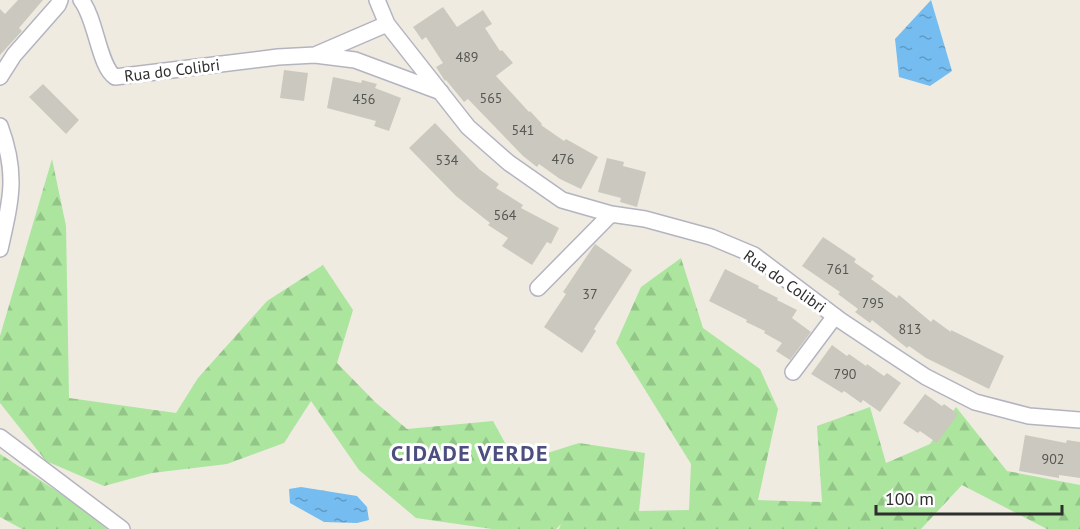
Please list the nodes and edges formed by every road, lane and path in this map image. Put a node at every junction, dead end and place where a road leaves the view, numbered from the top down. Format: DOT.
graph roads {
  1 [pos="60,0"];
  2 [pos="81,0"];
  3 [pos="376,0"];
  4 [pos="387,24"];
  5 [pos="315,55"];
  6 [pos="0,77"];
  7 [pos="441,92"];
  8 [pos="0,126"];
  9 [pos="611,214"];
  10 [pos="0,249"];
  11 [pos="538,288"];
  12 [pos="835,316"];
  13 [pos="792,372"];
  14 [pos="1080,420"];
  15 [pos="0,437"];
  16 [pos="122,529"];
  1 -- 6 [label="street"];
  2 -- 5 [label="street, Rua do Colibri"];
  3 -- 4 [label="street"];
  4 -- 5 [label="street, Rua do Colibri"];
  4 -- 7 [label="street, Rua do Colibri"];
  5 -- 7 [label="street, Rua do Colibri"];
  7 -- 9 [label="street, Rua do Colibri"];
  8 -- 10 [label="street"];
  9 -- 11 [label="street"];
  9 -- 12 [label="street, Rua do Colibri"];
  12 -- 13 [label="street"];
  12 -- 14 [label="street, Rua do Colibri"];
  15 -- 16 [label="street"];
}
